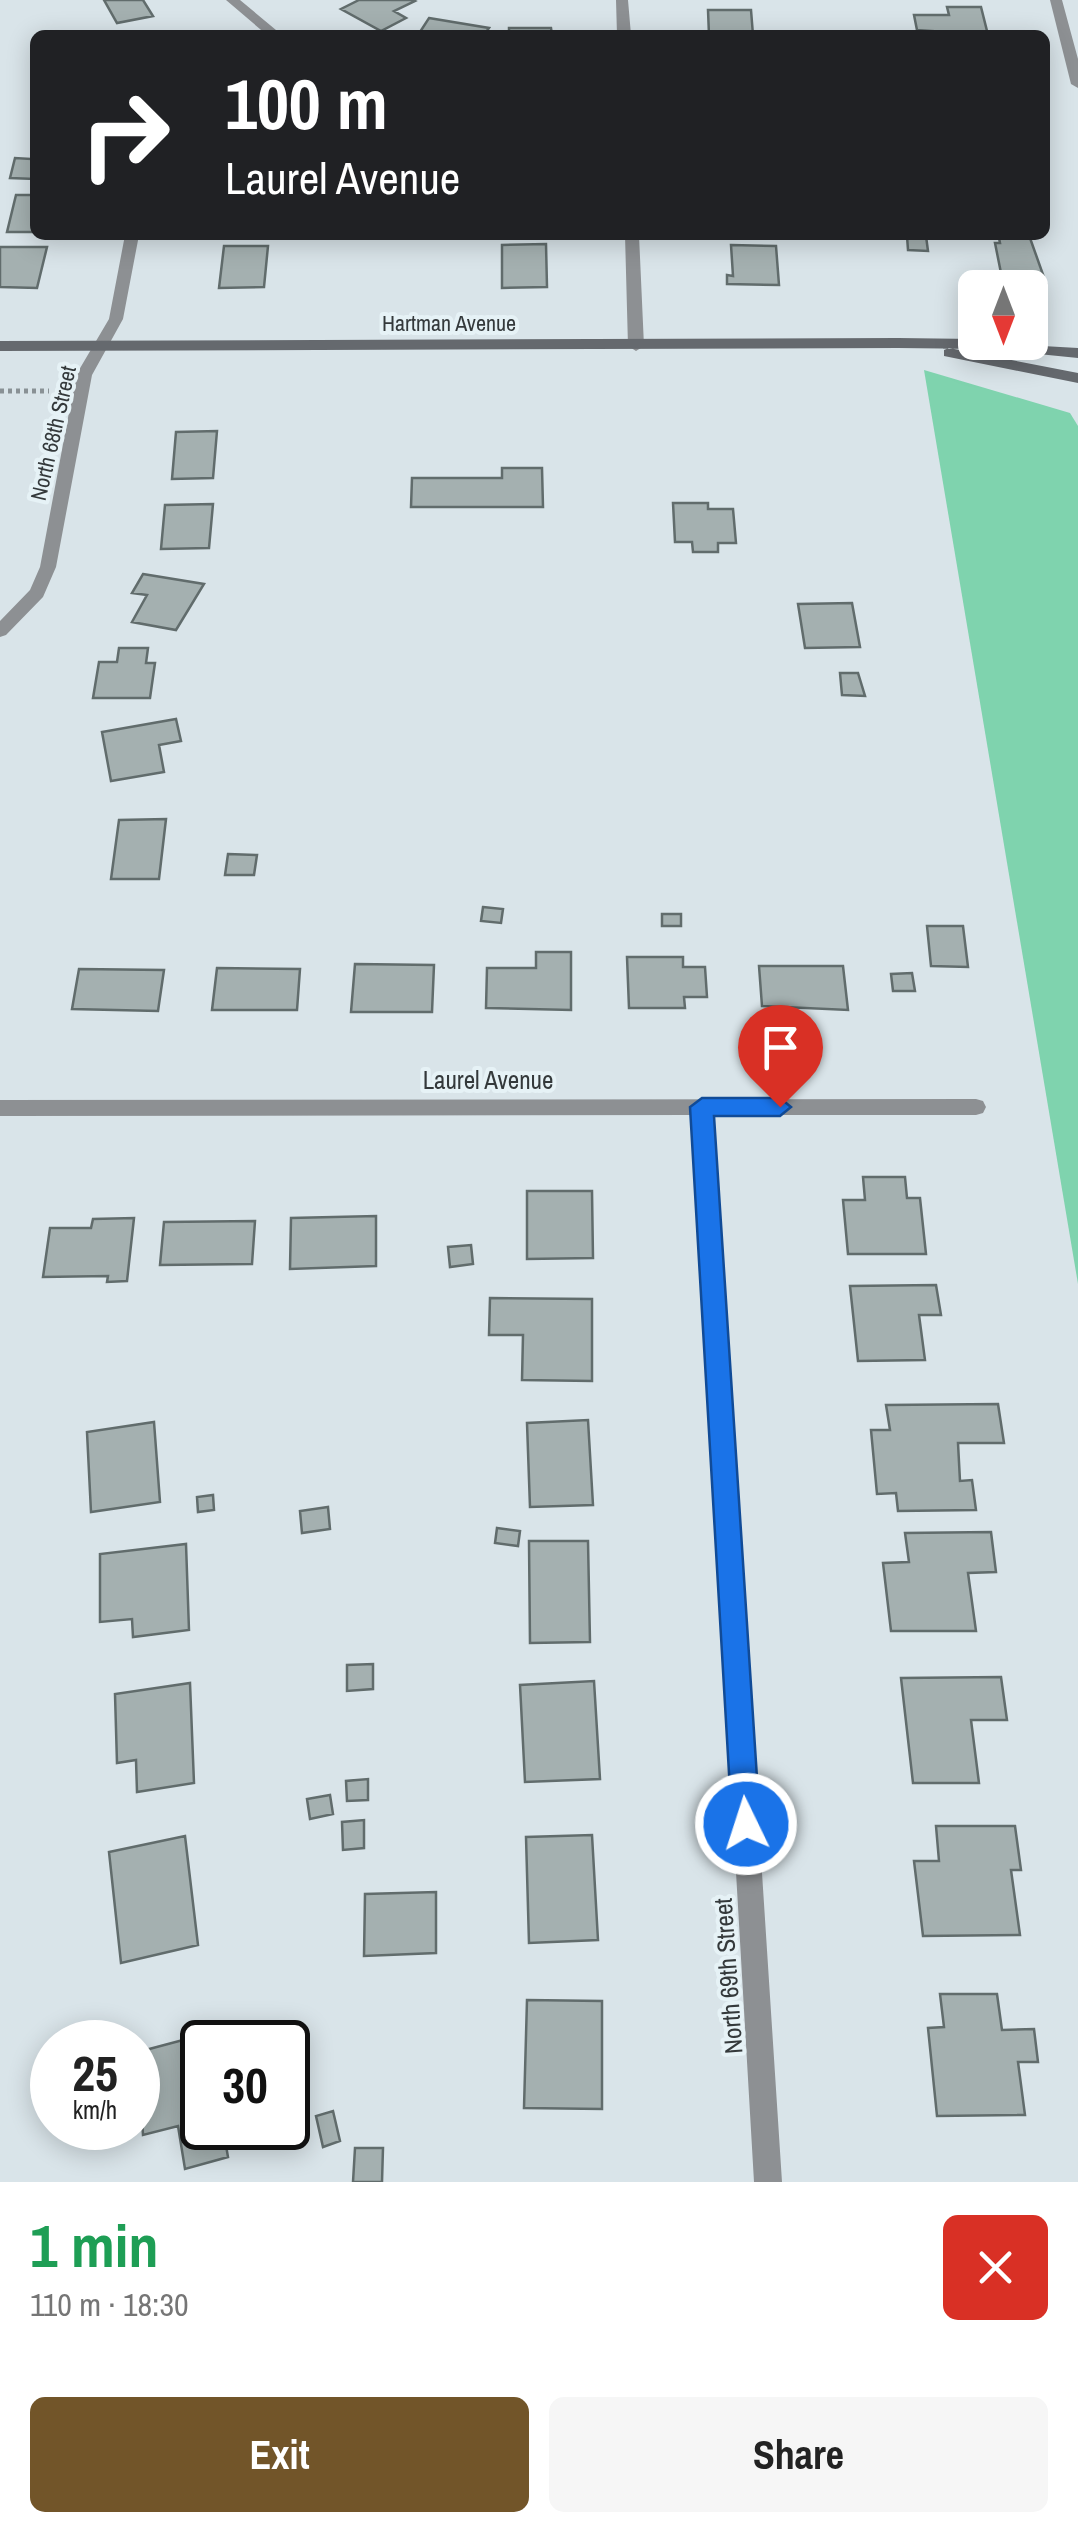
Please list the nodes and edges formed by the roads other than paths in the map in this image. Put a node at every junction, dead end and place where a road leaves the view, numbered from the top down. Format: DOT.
graph roads {
  1 [pos="232,0"];
  2 [pos="622,0"];
  3 [pos="1056,0"];
  4 [pos="269,30"];
  5 [pos="624,30"];
  6 [pos="1078,84"];
  7 [pos="131,240"];
  8 [pos="632,240"];
  9 [pos="898,343"];
  10 [pos="0,346"];
  11 [pos="100,346"];
  12 [pos="636,346"];
  13 [pos="1078,353"];
  14 [pos="1078,378"];
  15 [pos="0,631"];
  16 [pos="702,1107"];
  17 [pos="976,1107"];
  18 [pos="0,1108"];
  19 [pos="768,2182"];
  1 -- 4 [label="street"];
  2 -- 5 [label="street"];
  3 -- 6 [label="street"];
  7 -- 11 [label="street, North 68th Street"];
  8 -- 12 [label="street"];
  9 -- 12 [label="main road, Hartman Avenue"];
  9 -- 13 [label="main road, Hartman Avenue"];
  9 -- 14 [label="main road, Hartman Avenue"];
  10 -- 11 [label="main road, Hartman Avenue"];
  11 -- 12 [label="main road, Hartman Avenue"];
  11 -- 15 [label="street, North 68th Street"];
  16 -- 17 [label="street, Laurel Avenue"];
  16 -- 18 [label="street, Laurel Avenue"];
  16 -- 19 [label="street, North 69th Street"];
}
